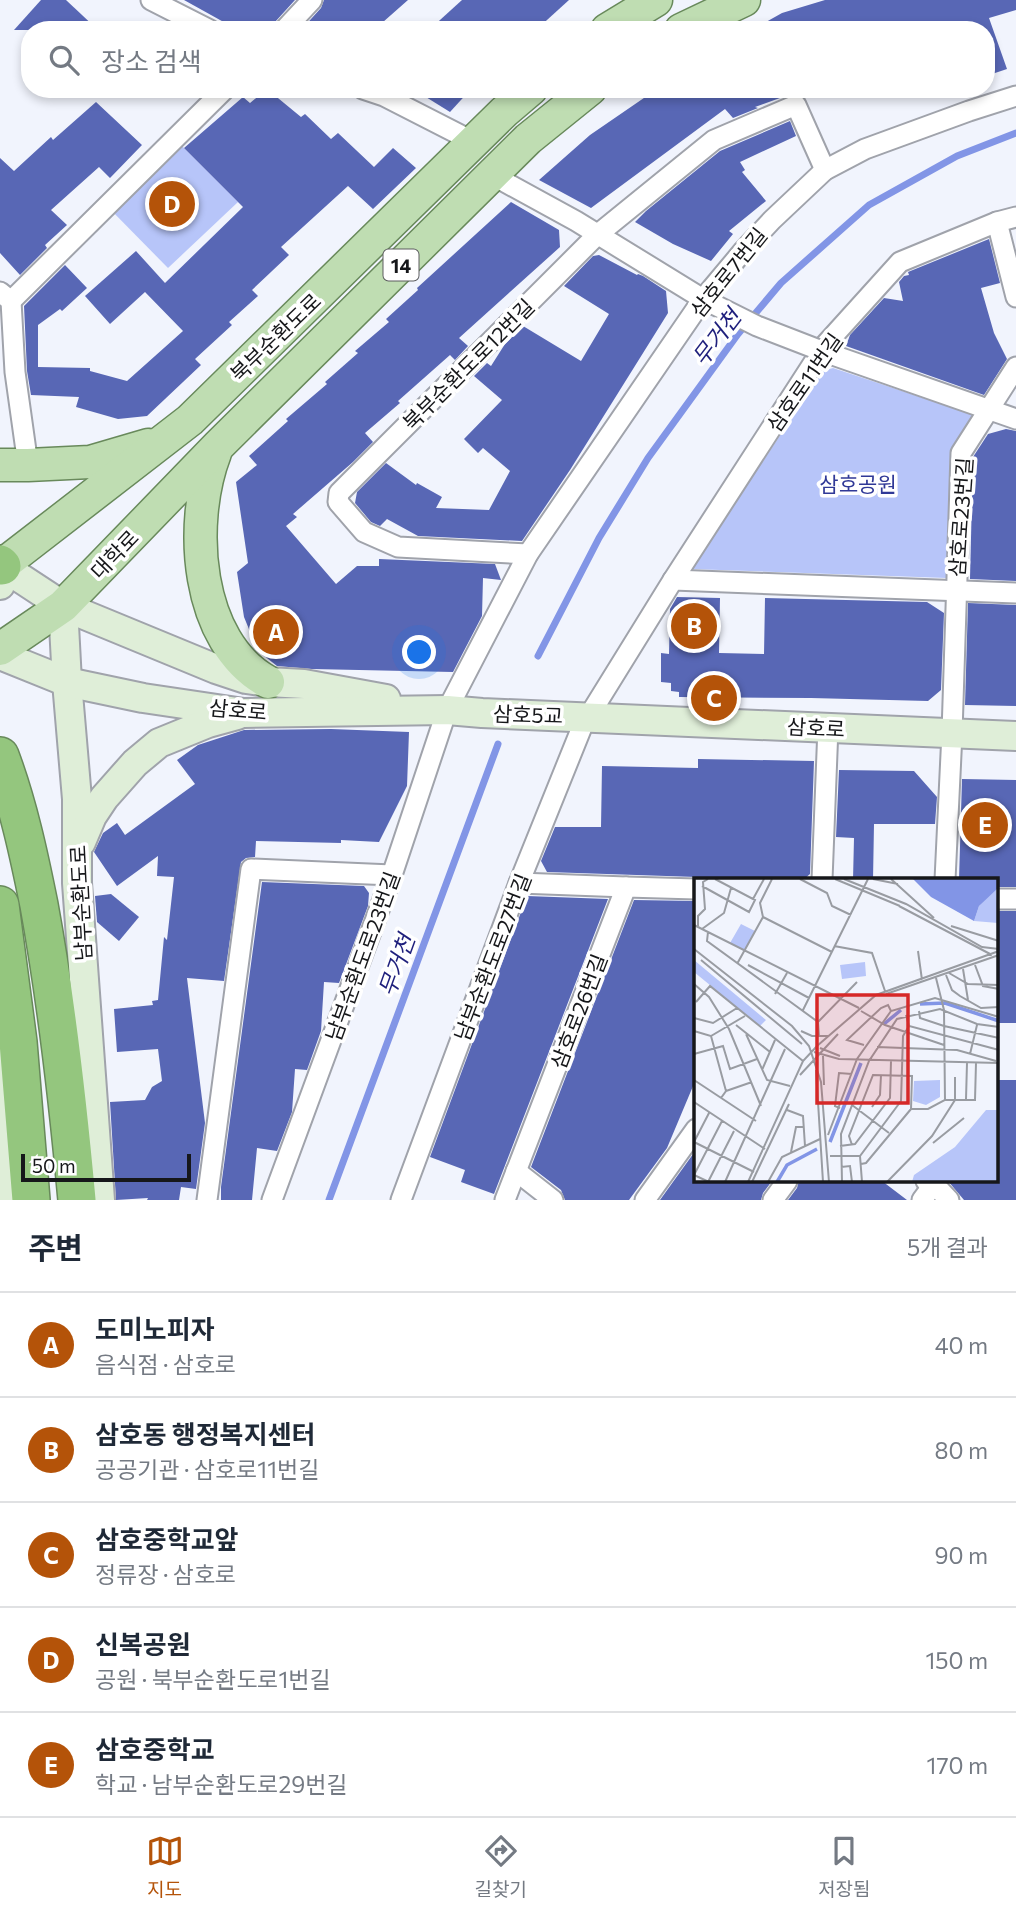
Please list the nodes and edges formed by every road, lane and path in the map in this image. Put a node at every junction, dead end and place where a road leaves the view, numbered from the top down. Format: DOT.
graph roads {
  1 [pos="151,0"];
  2 [pos="312,0"];
  3 [pos="656,0"];
  4 [pos="744,0"];
  5 [pos="193,21"];
  6 [pos="292,21"];
  7 [pos="622,21"];
  8 [pos="700,21"];
  9 [pos="1016,96"];
  10 [pos="216,98"];
  11 [pos="388,98"];
  12 [pos="520,98"];
  13 [pos="579,98"];
  14 [pos="474,142"];
  15 [pos="825,170"];
  16 [pos="492,175"];
  17 [pos="1007,220"];
  18 [pos="597,235"];
  19 [pos="6,297"];
  20 [pos="1016,297"];
  21 [pos="703,299"];
  22 [pos="1016,367"];
  23 [pos="989,409"];
  24 [pos="1016,419"];
  25 [pos="167,439"];
  26 [pos="218,446"];
  27 [pos="14,465"];
  28 [pos="528,554"];
  29 [pos="0,570"];
  30 [pos="673,580"];
  31 [pos="956,591"];
  32 [pos="1016,593"];
  33 [pos="64,606"];
  34 [pos="0,649"];
  35 [pos="0,655"];
  36 [pos="66,682"];
  37 [pos="268,682"];
  38 [pos="447,710"];
  39 [pos="244,713"];
  40 [pos="482,713"];
  41 [pos="582,716"];
  42 [pos="828,727"];
  43 [pos="952,733"];
  44 [pos="1016,736"];
  45 [pos="0,756"];
  46 [pos="76,862"];
  47 [pos="392,875"];
  48 [pos="822,878"];
  49 [pos="945,878"];
  50 [pos="519,883"];
  51 [pos="626,887"];
  52 [pos="694,889"];
  53 [pos="998,899"];
  54 [pos="1016,899"];
  55 [pos="0,905"];
  56 [pos="0,1046"];
  57 [pos="694,1132"];
  58 [pos="516,1171"];
  59 [pos="785,1182"];
  60 [pos="931,1182"];
  61 [pos="10,1200"];
  62 [pos="31,1200"];
  63 [pos="78,1200"];
  64 [pos="100,1200"];
  65 [pos="207,1200"];
  66 [pos="272,1200"];
  67 [pos="401,1200"];
  68 [pos="505,1200"];
  69 [pos="553,1200"];
  70 [pos="645,1200"];
  71 [pos="773,1200"];
  72 [pos="922,1200"];
  73 [pos="949,1200"];
  1 -- 5 [label="street"];
  2 -- 6 [label="street"];
  3 -- 7 [label="main road"];
  4 -- 8 [label="main road"];
  9 -- 15 [label="street, 삼호로7번길"];
  10 -- 19 [label="street"];
  11 -- 14 [label="street"];
  12 -- 14 [label="main road, 북부순환도로 / 14"];
  13 -- 16 [label="main road, 북부순환도로 / 14"];
  14 -- 25 [label="main road, 북부순환도로 / 14"];
  15 -- 18 [label="street, 북부순환도로12번길"];
  15 -- 21 [label="street, 삼호로7번길"];
  16 -- 18 [label="street"];
  16 -- 26 [label="main road, 북부순환도로 / 14"];
  17 -- 20 [label="street"];
  17 -- 30 [label="street, 삼호로11번길"];
  18 -- 21 [label="street"];
  18 -- 28 [label="street, 북부순환도로12번길"];
  19 -- 27 [label="street"];
  21 -- 23 [label="street, bridge"];
  21 -- 28 [label="street, 삼호로7번길"];
  22 -- 23 [label="street, 삼호로23번길"];
  23 -- 24 [label="street"];
  23 -- 31 [label="street, 삼호로23번길"];
  25 -- 27 [label="main road"];
  25 -- 29 [label="main road, 북부순환도로 / 14"];
  26 -- 33 [label="main road, 대학로 / 14"];
  26 -- 37 [label="main road"];
  28 -- 38 [label="street, 삼호로7번길"];
  29 -- 33 [label="main road, 삼호로"];
  30 -- 31 [label="street"];
  30 -- 41 [label="street, 삼호로11번길"];
  31 -- 32 [label="street, 삼호로23번길"];
  31 -- 43 [label="street, 삼호로23번길"];
  33 -- 34 [label="main road, 대학로 / 14"];
  33 -- 36 [label="main road, 남부순환도로"];
  33 -- 37 [label="main road, 삼호로"];
  35 -- 36 [label="main road, 삼호로"];
  36 -- 39 [label="main road, 삼호로"];
  36 -- 46 [label="main road, 남부순환도로"];
  37 -- 38 [label="main road, 삼호로"];
  38 -- 39 [label="main road, 삼호로"];
  38 -- 40 [label="main road, 삼호로"];
  38 -- 47 [label="street, 남부순환도로23번길"];
  39 -- 46 [label="main road"];
  40 -- 41 [label="main road, 삼호5교"];
  41 -- 42 [label="main road, 삼호로"];
  41 -- 50 [label="street, 남부순환도로27번길"];
  42 -- 43 [label="main road, 삼호로"];
  42 -- 48 [label="street"];
  43 -- 44 [label="main road, 삼호로"];
  43 -- 49 [label="street, 삼호로23번길"];
  45 -- 63 [label="highway"];
  46 -- 64 [label="main road, 남부순환도로"];
  47 -- 65 [label="street"];
  47 -- 66 [label="street, 남부순환도로23번길"];
  50 -- 51 [label="street"];
  50 -- 67 [label="street, 남부순환도로27번길"];
  51 -- 52 [label="street"];
  51 -- 58 [label="street, 삼호로26번길"];
  53 -- 54 [label="street"];
  55 -- 62 [label="highway"];
  56 -- 61 [label="main road"];
  57 -- 70 [label="street"];
  58 -- 68 [label="street, 삼호로26번길"];
  58 -- 69 [label="street"];
  59 -- 71 [label="street"];
  60 -- 72 [label="street"];
  60 -- 73 [label="street"];
}
